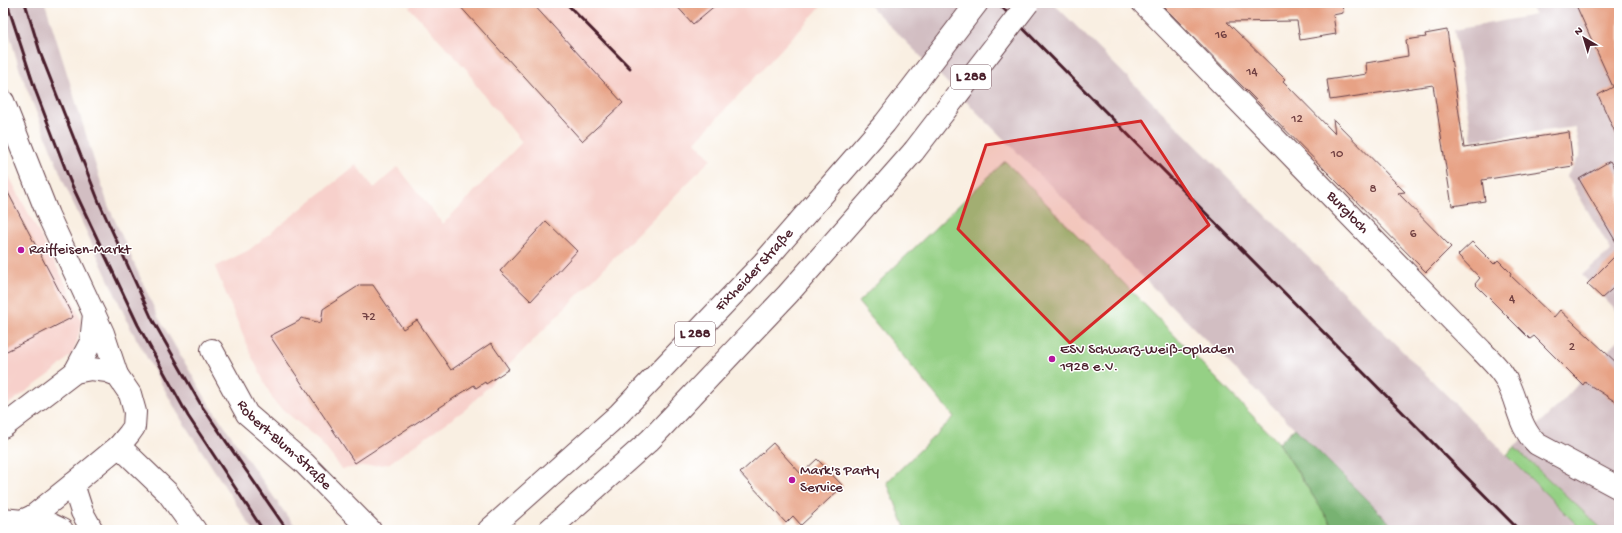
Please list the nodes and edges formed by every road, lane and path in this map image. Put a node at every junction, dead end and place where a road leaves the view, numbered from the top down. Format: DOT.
graph roads {
  1 [pos="977,3"];
  2 [pos="1028,3"];
  3 [pos="1143,3"];
  4 [pos="3,101"];
  5 [pos="94,314"];
  6 [pos="212,350"];
  7 [pos="75,372"];
  8 [pos="117,375"];
  9 [pos="3,427"];
  10 [pos="119,446"];
  11 [pos="73,484"];
  12 [pos="1619,488"];
  13 [pos="33,516"];
  14 [pos="3,519"];
  15 [pos="62,530"];
  16 [pos="92,530"];
  17 [pos="195,530"];
  18 [pos="370,530"];
  19 [pos="489,530"];
  20 [pos="549,530"];
  1 -- 19 [label="main road, Fixheider Straße / L 288"];
  2 -- 20 [label="main road, L 288, bridge"];
  3 -- 12 [label="main road, Burgloch"];
  4 -- 5 [label="main road"];
  5 -- 7 [label="main road"];
  5 -- 8 [label="main road"];
  6 -- 18 [label="main road, Robert-Blum-Straße"];
  7 -- 8 [label="main road"];
  7 -- 9 [label="main road"];
  8 -- 10 [label="main road"];
  10 -- 11 [label="main road"];
  10 -- 17 [label="main road"];
  11 -- 13 [label="main road"];
  11 -- 16 [label="main road"];
  13 -- 14 [label="main road"];
  13 -- 15 [label="main road"];
}
